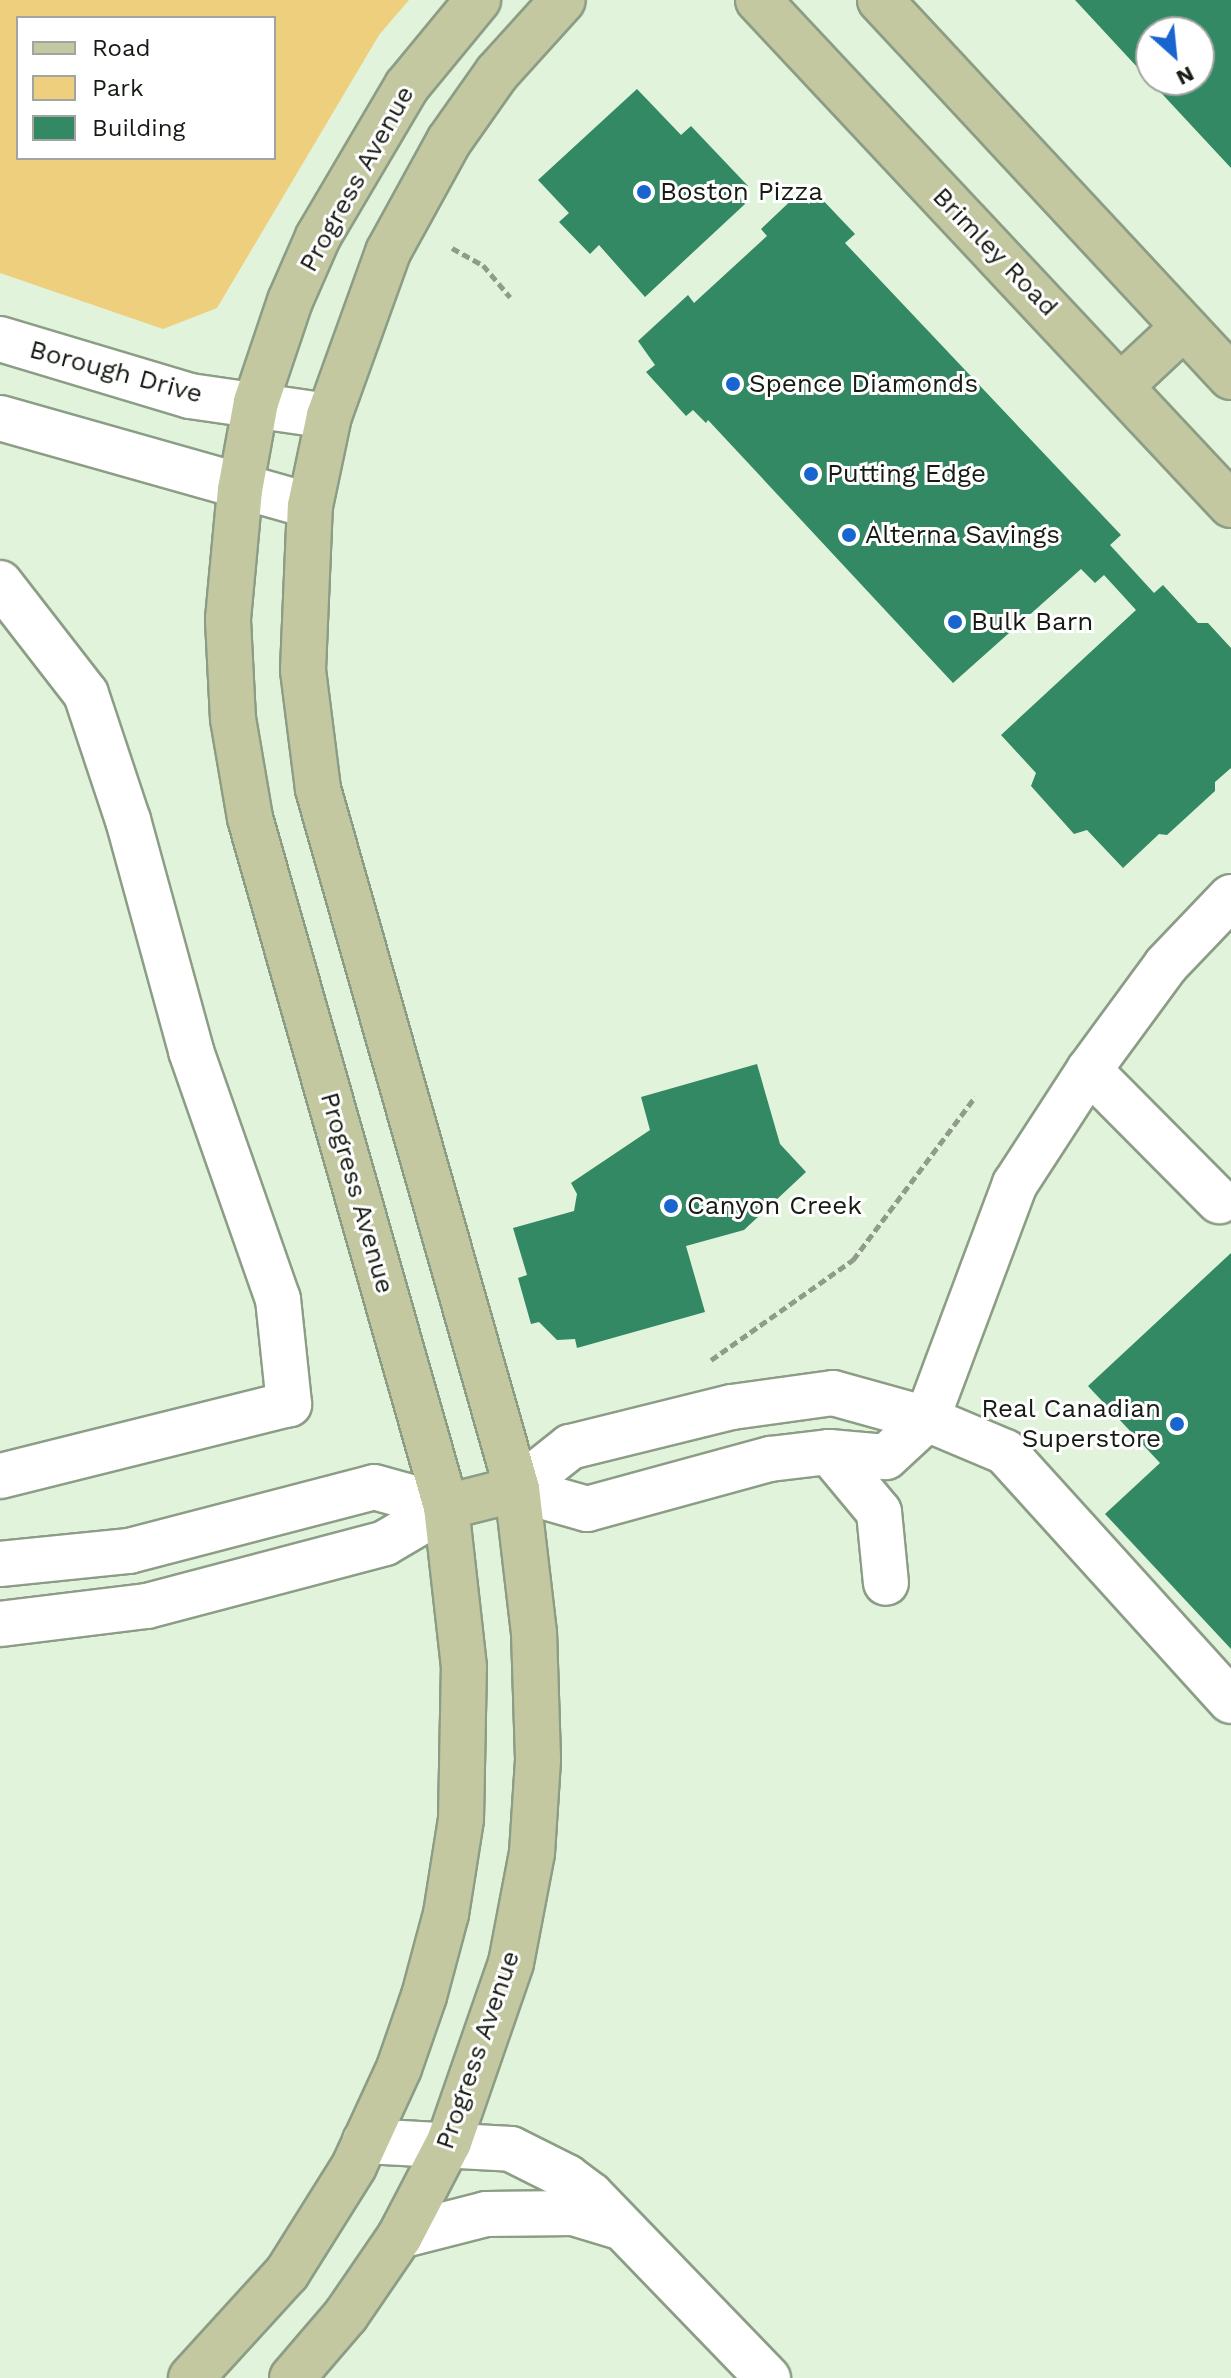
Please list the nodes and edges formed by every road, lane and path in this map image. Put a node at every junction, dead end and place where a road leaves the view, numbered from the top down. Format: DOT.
graph roads {
  1 [pos="478,0"];
  2 [pos="563,0"];
  3 [pos="758,0"];
  4 [pos="880,0"];
  5 [pos="452,248"];
  6 [pos="510,297"];
  7 [pos="1184,327"];
  8 [pos="0,339"];
  9 [pos="1231,377"];
  10 [pos="1123,384"];
  11 [pos="256,402"];
  12 [pos="329,416"];
  13 [pos="0,418"];
  14 [pos="240,490"];
  15 [pos="1231,505"];
  16 [pos="310,506"];
  17 [pos="0,583"];
  18 [pos="1231,897"];
  19 [pos="1089,1070"];
  20 [pos="975,1097"];
  21 [pos="1219,1201"];
  22 [pos="711,1360"];
  23 [pos="927,1419"];
  24 [pos="829,1452"];
  25 [pos="0,1476"];
  26 [pos="517,1489"];
  27 [pos="446,1507"];
  28 [pos="0,1564"];
  29 [pos="886,1583"];
  30 [pos="0,1624"];
  31 [pos="1231,1701"];
  32 [pos="365,2141"];
  33 [pos="449,2142"];
  34 [pos="616,2226"];
  35 [pos="400,2236"];
  36 [pos="191,2378"];
  37 [pos="292,2378"];
  38 [pos="768,2378"];
  1 -- 11 [label="main road, Progress Avenue"];
  2 -- 12 [label="main road, Progress Avenue"];
  3 -- 10 [label="main road, Brimley Road"];
  4 -- 7 [label="main road"];
  5 -- 6 [label="path"];
  7 -- 9 [label="main road"];
  7 -- 10 [label="main road"];
  8 -- 11 [label="street, Borough Drive"];
  10 -- 15 [label="main road, Brimley Road"];
  11 -- 12 [label="street, Borough Drive"];
  11 -- 14 [label="main road, Progress Avenue"];
  12 -- 16 [label="main road, Progress Avenue"];
  13 -- 14 [label="street"];
  14 -- 16 [label="street"];
  14 -- 27 [label="main road, Progress Avenue"];
  16 -- 26 [label="main road, Progress Avenue"];
  17 -- 25 [label="street"];
  18 -- 19 [label="street"];
  19 -- 21 [label="street"];
  19 -- 23 [label="street"];
  20 -- 22 [label="path"];
  23 -- 24 [label="street"];
  23 -- 26 [label="street"];
  23 -- 31 [label="street"];
  24 -- 26 [label="street"];
  24 -- 29 [label="street"];
  26 -- 27 [label="main road"];
  26 -- 33 [label="main road, Progress Avenue"];
  27 -- 28 [label="street"];
  27 -- 30 [label="street"];
  27 -- 32 [label="main road, Progress Avenue"];
  32 -- 33 [label="street"];
  32 -- 36 [label="main road, Progress Avenue"];
  33 -- 34 [label="street"];
  33 -- 35 [label="main road, Progress Avenue"];
  34 -- 35 [label="street"];
  34 -- 38 [label="street"];
  35 -- 37 [label="main road, Progress Avenue"];
}
